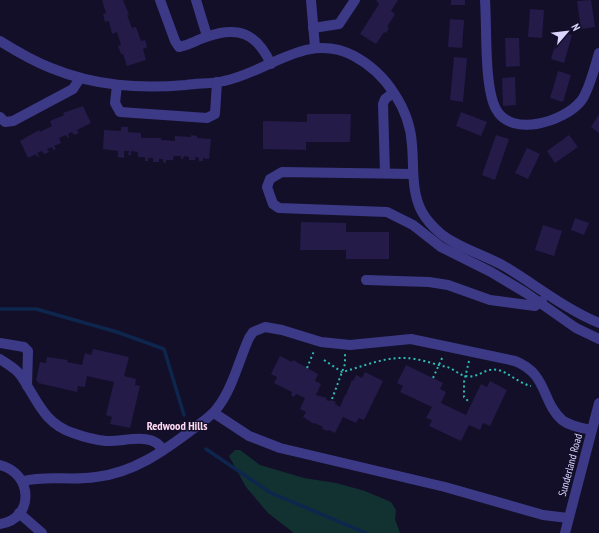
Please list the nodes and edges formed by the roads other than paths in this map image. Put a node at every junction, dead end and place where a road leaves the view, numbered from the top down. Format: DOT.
graph roads {
  1 [pos="160,0"];
  2 [pos="196,0"];
  3 [pos="311,0"];
  4 [pos="355,0"];
  5 [pos="485,0"];
  6 [pos="313,28"];
  7 [pos="207,36"];
  8 [pos="0,41"];
  9 [pos="315,47"];
  10 [pos="599,53"];
  11 [pos="271,64"];
  12 [pos="80,78"];
  13 [pos="217,82"];
  14 [pos="117,85"];
  15 [pos="393,93"];
  16 [pos="0,117"];
  17 [pos="386,173"];
  18 [pos="413,174"];
  19 [pos="421,209"];
  20 [pos="407,222"];
  21 [pos="366,280"];
  22 [pos="546,294"];
  23 [pos="540,304"];
  24 [pos="599,323"];
  25 [pos="599,339"];
  26 [pos="0,343"];
  27 [pos="0,359"];
  28 [pos="27,388"];
  29 [pos="599,403"];
  30 [pos="214,413"];
  31 [pos="591,430"];
  32 [pos="163,450"];
  33 [pos="0,465"];
  34 [pos="23,481"];
  35 [pos="19,513"];
  36 [pos="568,518"];
  37 [pos="0,524"];
  38 [pos="42,533"];
  39 [pos="565,533"];
  1 -- 7 [label="street"];
  2 -- 7 [label="street"];
  3 -- 6 [label="street"];
  4 -- 6 [label="street"];
  5 -- 10 [label="street"];
  6 -- 9 [label="street"];
  7 -- 11 [label="street"];
  8 -- 12 [label="street"];
  9 -- 11 [label="street"];
  9 -- 15 [label="street"];
  11 -- 13 [label="street"];
  12 -- 14 [label="street"];
  12 -- 16 [label="street"];
  13 -- 14 [label="street"];
  13 -- 14 [label="street"];
  15 -- 17 [label="street"];
  15 -- 18 [label="street"];
  17 -- 18 [label="street"];
  17 -- 20 [label="street"];
  18 -- 19 [label="street"];
  19 -- 20 [label="street"];
  19 -- 22 [label="street"];
  20 -- 23 [label="street"];
  21 -- 23 [label="street"];
  22 -- 23 [label="street"];
  22 -- 24 [label="street"];
  23 -- 25 [label="street"];
  26 -- 28 [label="street"];
  27 -- 28 [label="street"];
  28 -- 32 [label="street"];
  29 -- 31 [label="street, Sunderland Road"];
  30 -- 31 [label="street"];
  30 -- 32 [label="street"];
  30 -- 36 [label="street"];
  31 -- 36 [label="street, Sunderland Road"];
  32 -- 34 [label="street"];
  33 -- 34 [label="street"];
  34 -- 35 [label="street"];
  35 -- 37 [label="street"];
  35 -- 38 [label="street"];
  36 -- 39 [label="street, Sunderland Road"];
}
